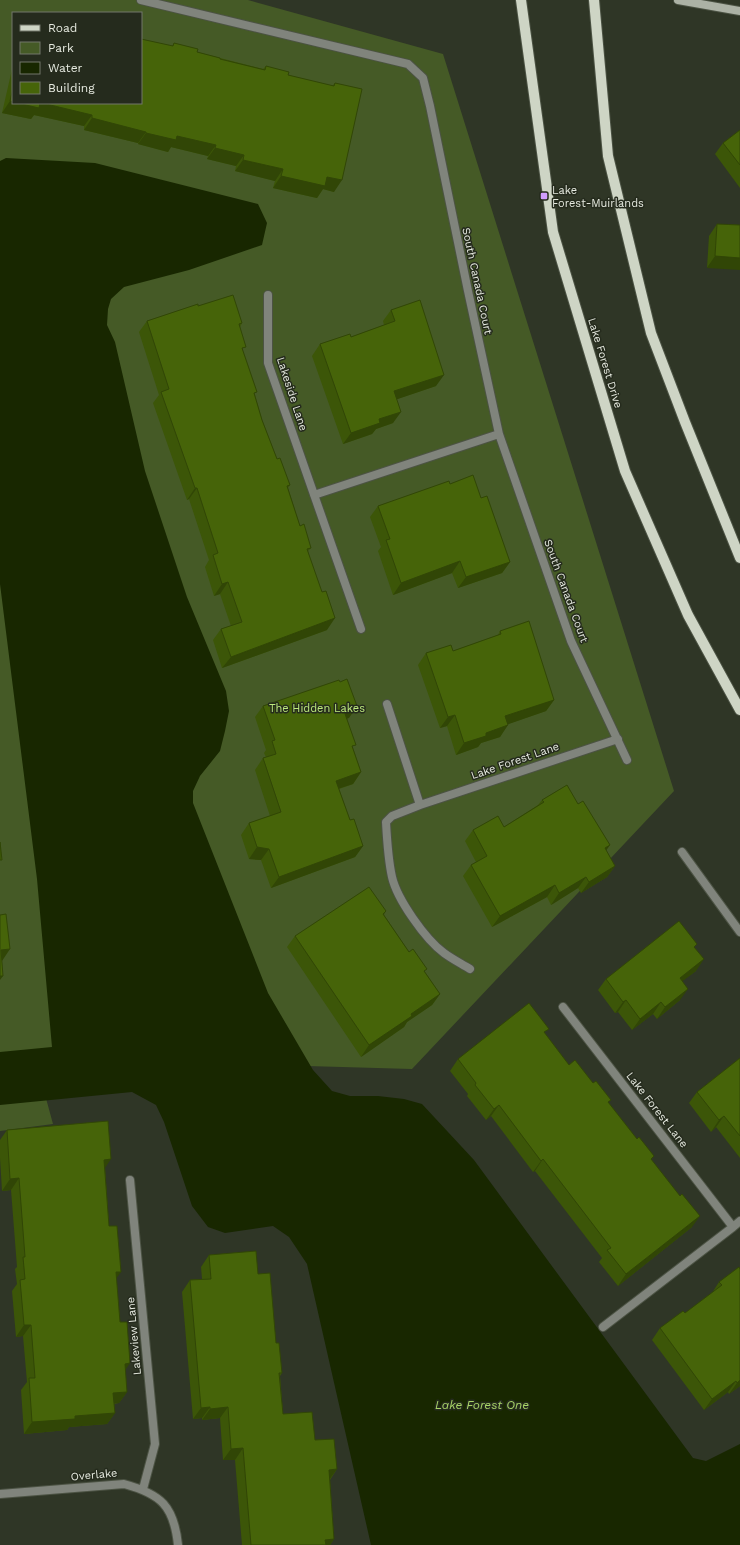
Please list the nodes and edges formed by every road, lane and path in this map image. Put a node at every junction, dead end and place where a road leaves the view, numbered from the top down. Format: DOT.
graph roads {
  1 [pos="141,0"];
  2 [pos="521,0"];
  3 [pos="594,0"];
  4 [pos="678,0"];
  5 [pos="740,11"];
  6 [pos="268,295"];
  7 [pos="499,434"];
  8 [pos="314,495"];
  9 [pos="740,558"];
  10 [pos="361,629"];
  11 [pos="387,704"];
  12 [pos="740,710"];
  13 [pos="618,739"];
  14 [pos="627,760"];
  15 [pos="420,805"];
  16 [pos="682,852"];
  17 [pos="740,932"];
  18 [pos="470,969"];
  19 [pos="563,1007"];
  20 [pos="130,1180"];
  21 [pos="740,1221"];
  22 [pos="733,1227"];
  23 [pos="603,1327"];
  24 [pos="143,1489"];
  25 [pos="0,1494"];
  26 [pos="178,1545"];
  1 -- 7 [label="street, South Canada Court"];
  2 -- 12 [label="main road, Lake Forest Drive"];
  3 -- 9 [label="main road"];
  4 -- 5 [label="main road"];
  6 -- 8 [label="street, Lakeside Lane"];
  7 -- 8 [label="street"];
  7 -- 13 [label="street, South Canada Court"];
  8 -- 10 [label="street, Lakeside Lane"];
  11 -- 15 [label="street"];
  13 -- 14 [label="street, South Canada Court"];
  13 -- 15 [label="street, Lake Forest Lane"];
  15 -- 18 [label="street, Lake Forest Lane"];
  16 -- 17 [label="street"];
  19 -- 22 [label="street, Lake Forest Lane"];
  20 -- 24 [label="street, Lakeview Lane"];
  21 -- 22 [label="street"];
  22 -- 23 [label="street"];
  24 -- 25 [label="street, Overlake"];
  24 -- 26 [label="street, Overlake"];
}
